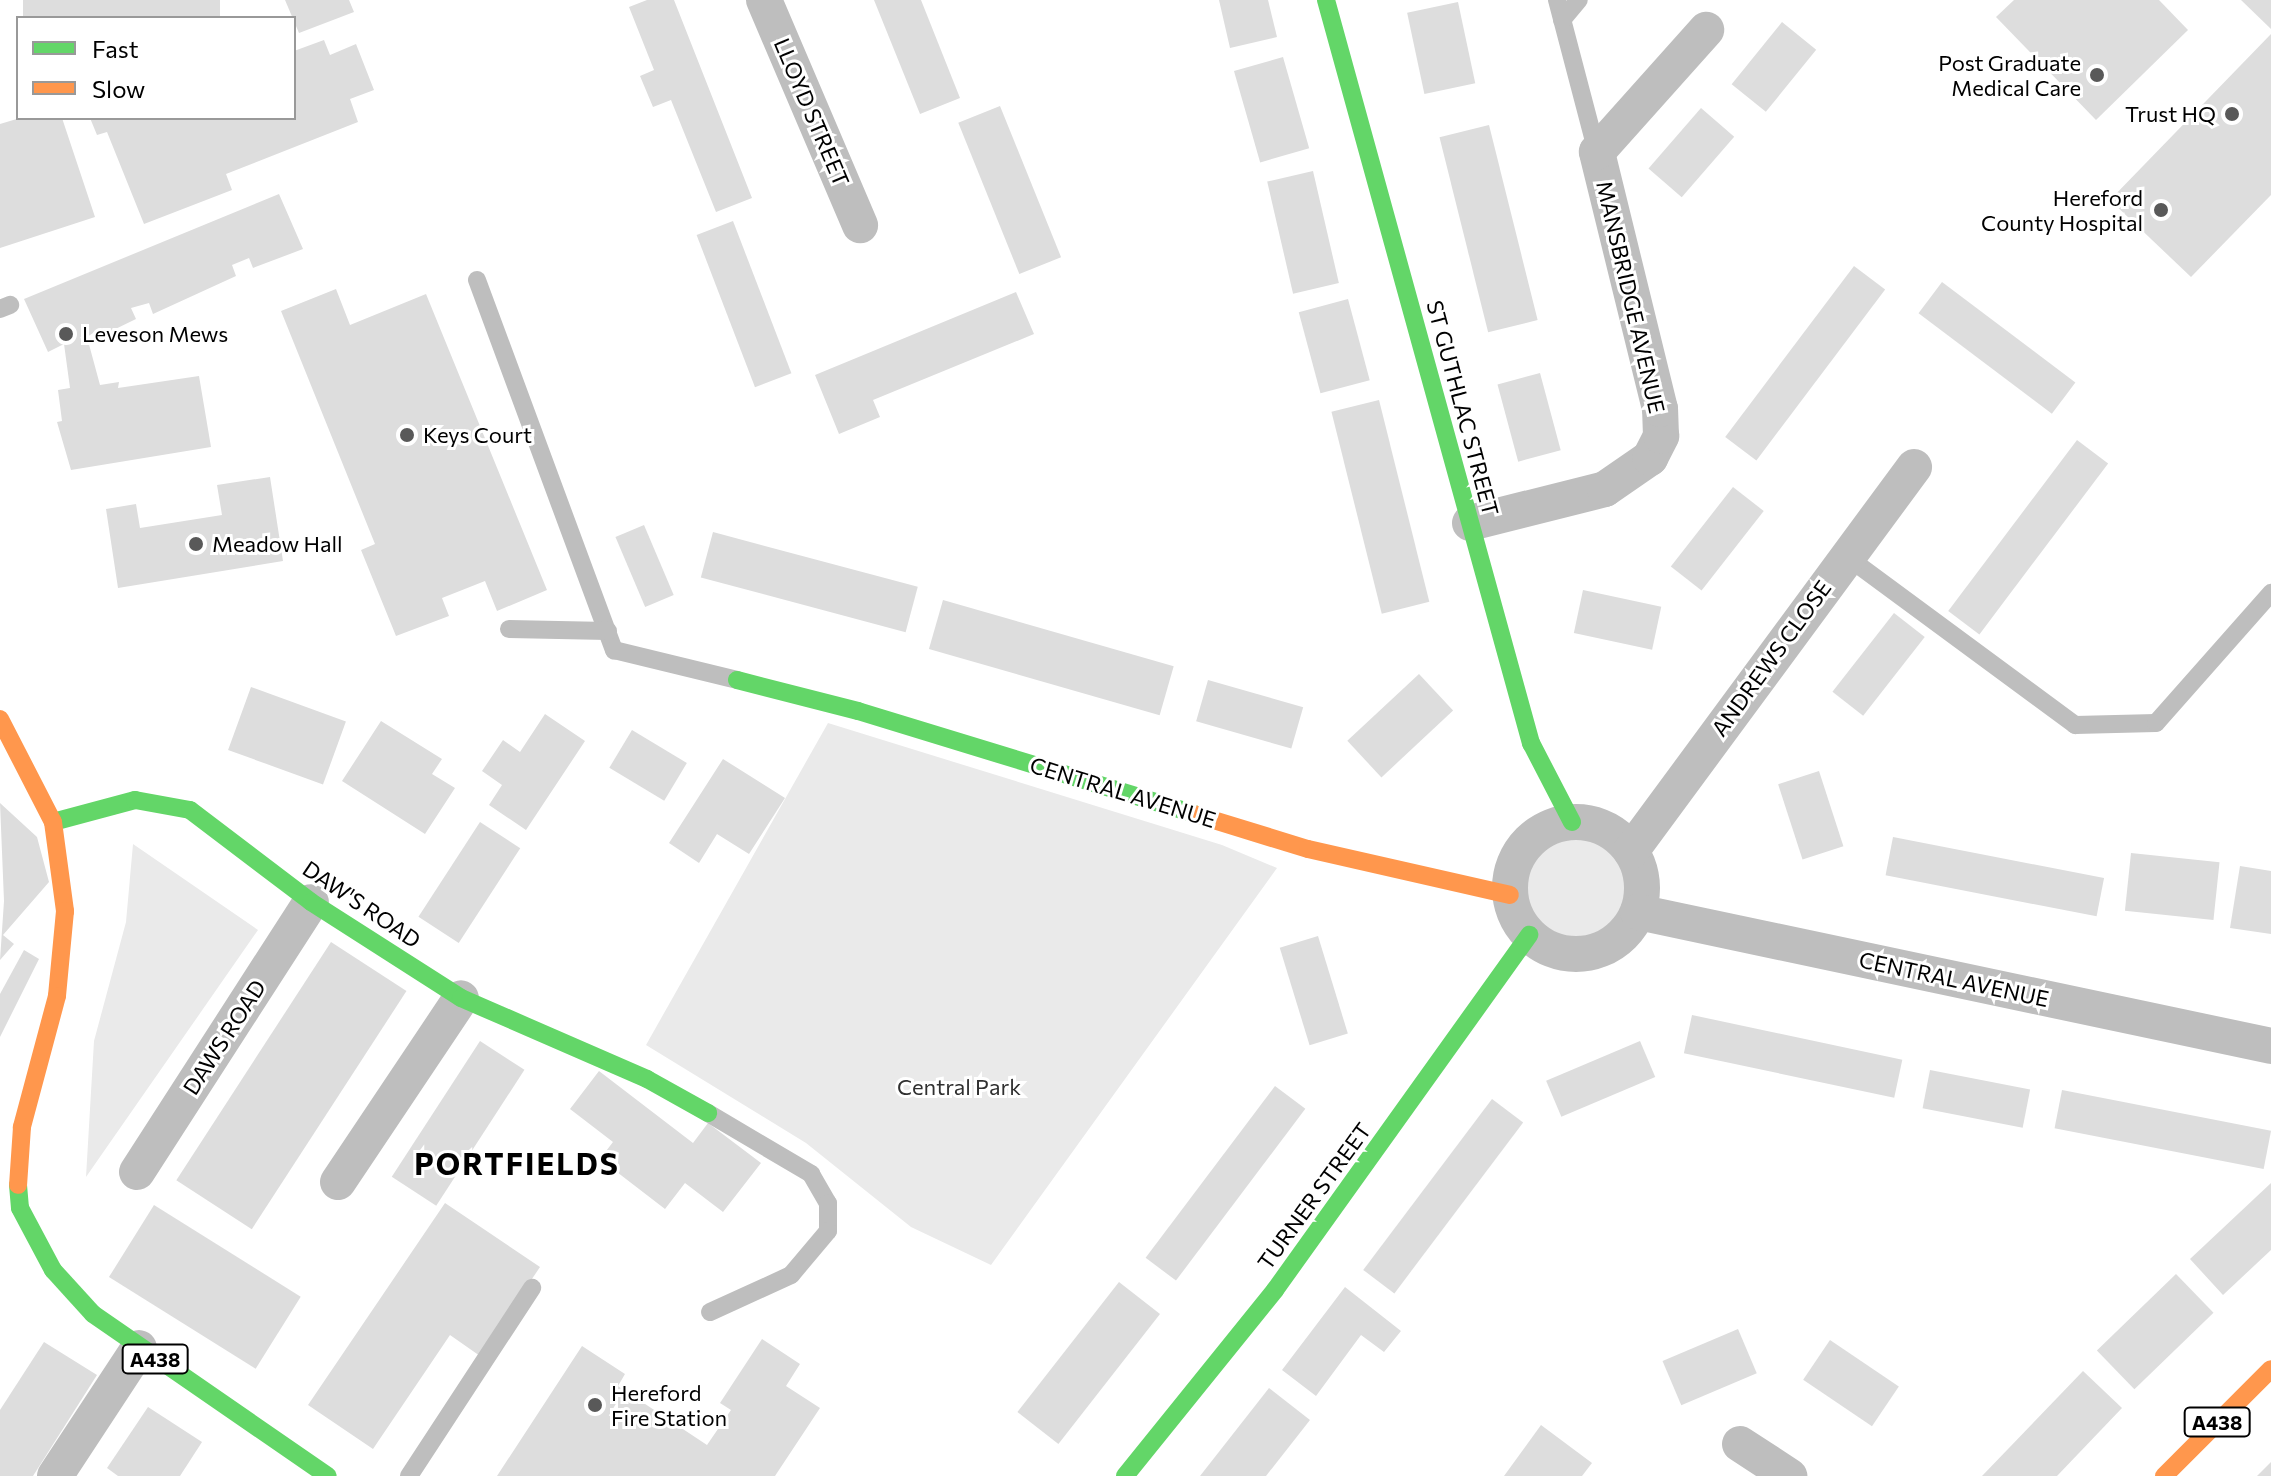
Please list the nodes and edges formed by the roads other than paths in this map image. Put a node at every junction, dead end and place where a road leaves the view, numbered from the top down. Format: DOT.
graph roads {
  1 [pos="764,0"];
  2 [pos="1326,0"];
  3 [pos="1557,0"];
  4 [pos="1579,0"];
  5 [pos="1562,20"];
  6 [pos="1706,30"];
  7 [pos="1597,152"];
  8 [pos="860,225"];
  9 [pos="477,280"];
  10 [pos="1914,467"];
  11 [pos="1470,523"];
  12 [pos="1846,556"];
  13 [pos="2271,593"];
  14 [pos="509,629"];
  15 [pos="608,631"];
  16 [pos="737,680"];
  17 [pos="0,719"];
  18 [pos="53,822"];
  19 [pos="1572,822"];
  20 [pos="1631,851"];
  21 [pos="1510,895"];
  22 [pos="311,902"];
  23 [pos="1638,912"];
  24 [pos="1529,935"];
  25 [pos="461,998"];
  26 [pos="2271,1046"];
  27 [pos="708,1113"];
  28 [pos="137,1172"];
  29 [pos="338,1182"];
  30 [pos="10,1209"];
  31 [pos="532,1288"];
  32 [pos="710,1312"];
  33 [pos="139,1348"];
  34 [pos="2271,1369"];
  35 [pos="1740,1444"];
  36 [pos="318,1473"];
  37 [pos="55,1476"];
  38 [pos="409,1476"];
  39 [pos="1125,1476"];
  40 [pos="1789,1476"];
  41 [pos="2164,1476"];
  1 -- 8 [label="street, LLOYD STREET"];
  2 -- 11 [label="main road, ST GUTHLAC STREET"];
  3 -- 5 [label="lane"];
  4 -- 5 [label="lane"];
  5 -- 7 [label="lane"];
  6 -- 7 [label="street, MANSBRIDGE AVENUE"];
  7 -- 11 [label="street, MANSBRIDGE AVENUE"];
  9 -- 15 [label="lane"];
  10 -- 12 [label="street, ANDREWS CLOSE"];
  11 -- 19 [label="main road, ST GUTHLAC STREET"];
  12 -- 13 [label="lane"];
  12 -- 20 [label="street, ANDREWS CLOSE"];
  14 -- 15 [label="lane"];
  15 -- 16 [label="lane"];
  16 -- 21 [label="main road, CENTRAL AVENUE"];
  17 -- 18 [label="main road, A438"];
  18 -- 22 [label="main road, DAW'S ROAD"];
  18 -- 30 [label="main road, A438"];
  19 -- 20 [label="street"];
  19 -- 21 [label="street"];
  20 -- 23 [label="street"];
  21 -- 24 [label="street"];
  22 -- 25 [label="main road, DAW'S ROAD"];
  22 -- 28 [label="street, DAWS ROAD"];
  23 -- 24 [label="street"];
  23 -- 26 [label="street, CENTRAL AVENUE"];
  24 -- 39 [label="main road, TURNER STREET"];
  25 -- 27 [label="main road, DAW'S ROAD"];
  25 -- 29 [label="street"];
  27 -- 32 [label="lane"];
  30 -- 33 [label="main road, A438"];
  31 -- 38 [label="lane"];
  33 -- 36 [label="main road, A438"];
  33 -- 37 [label="street"];
  34 -- 41 [label="main road, A438"];
  35 -- 40 [label="street"];
}
